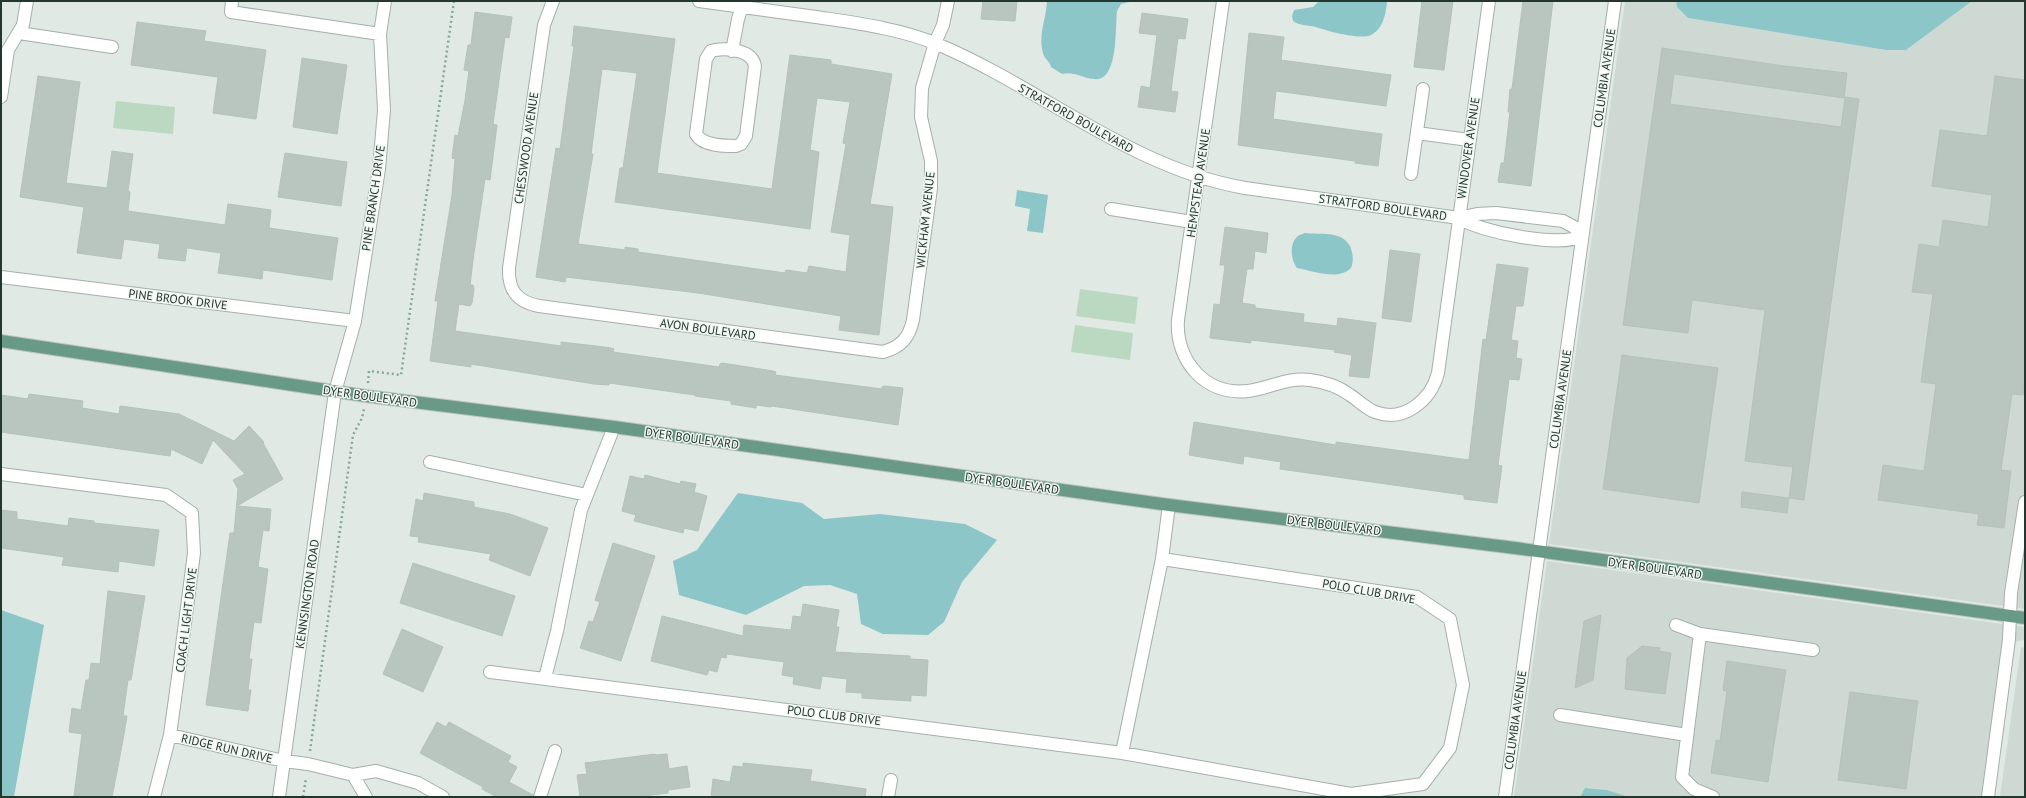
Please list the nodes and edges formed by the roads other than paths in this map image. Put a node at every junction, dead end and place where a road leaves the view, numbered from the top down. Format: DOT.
graph roads {
  1 [pos="27,1"];
  2 [pos="232,1"];
  3 [pos="385,1"];
  4 [pos="553,1"];
  5 [pos="699,1"];
  6 [pos="948,1"];
  7 [pos="1223,1"];
  8 [pos="1489,1"];
  9 [pos="1615,1"];
  10 [pos="743,4"];
  11 [pos="19,33"];
  12 [pos="380,34"];
  13 [pos="935,43"];
  14 [pos="112,47"];
  15 [pos="732,51"];
  16 [pos="1423,89"];
  17 [pos="1,97"];
  18 [pos="1417,133"];
  19 [pos="1469,140"];
  20 [pos="1411,174"];
  21 [pos="1199,177"];
  22 [pos="1111,209"];
  23 [pos="1459,218"];
  24 [pos="1192,222"];
  25 [pos="1582,236"];
  26 [pos="1,277"];
  27 [pos="515,296"];
  28 [pos="355,321"];
  29 [pos="1,341"];
  30 [pos="901,345"];
  31 [pos="1188,363"];
  32 [pos="335,392"];
  33 [pos="614,427"];
  34 [pos="430,462"];
  35 [pos="1,474"];
  36 [pos="587,495"];
  37 [pos="2025,502"];
  38 [pos="1169,505"];
  39 [pos="1538,552"];
  40 [pos="1162,560"];
  41 [pos="2010,616"];
  42 [pos="2025,618"];
  43 [pos="1676,625"];
  44 [pos="1700,634"];
  45 [pos="1813,650"];
  46 [pos="490,672"];
  47 [pos="545,678"];
  48 [pos="1560,715"];
  49 [pos="170,735"];
  50 [pos="1687,735"];
  51 [pos="556,751"];
  52 [pos="1122,753"];
  53 [pos="284,762"];
  54 [pos="354,775"];
  55 [pos="891,780"];
  56 [pos="154,797"];
  57 [pos="279,797"];
  58 [pos="366,797"];
  59 [pos="443,797"];
  60 [pos="540,797"];
  61 [pos="888,797"];
  62 [pos="1504,797"];
  63 [pos="1713,797"];
  64 [pos="1988,797"];
  1 -- 11 [label="street"];
  2 -- 12 [label="street"];
  3 -- 12 [label="street, PINE BRANCH DRIVE"];
  4 -- 27 [label="street, CHESSWOOD AVENUE"];
  5 -- 10 [label="street, STRATFORD BOULEVARD"];
  6 -- 13 [label="street, WICKHAM AVENUE"];
  7 -- 21 [label="street, HEMPSTEAD AVENUE"];
  8 -- 19 [label="street, WINDOVER AVENUE"];
  9 -- 25 [label="street, COLUMBIA AVENUE"];
  10 -- 13 [label="street, STRATFORD BOULEVARD"];
  10 -- 15 [label="street"];
  11 -- 14 [label="street"];
  11 -- 17 [label="street"];
  12 -- 28 [label="street, PINE BRANCH DRIVE"];
  13 -- 21 [label="street, STRATFORD BOULEVARD"];
  13 -- 30 [label="street, WICKHAM AVENUE"];
  15 -- 15 [label="street"];
  16 -- 18 [label="street"];
  18 -- 19 [label="street"];
  18 -- 20 [label="street"];
  19 -- 23 [label="street, WINDOVER AVENUE"];
  21 -- 23 [label="street, STRATFORD BOULEVARD"];
  21 -- 24 [label="street, HEMPSTEAD AVENUE"];
  22 -- 24 [label="street"];
  23 -- 25 [label="street, STRATFORD BOULEVARD"];
  23 -- 25 [label="street, STRATFORD BOULEVARD"];
  23 -- 31 [label="street, WINDOVER AVENUE"];
  24 -- 31 [label="street, HEMPSTEAD AVENUE"];
  25 -- 39 [label="street, COLUMBIA AVENUE"];
  26 -- 28 [label="street, PINE BROOK DRIVE"];
  27 -- 30 [label="street, AVON BOULEVARD"];
  28 -- 32 [label="street, PINE BRANCH DRIVE"];
  29 -- 32 [label="main road, DYER BOULEVARD"];
  32 -- 33 [label="main road, DYER BOULEVARD"];
  32 -- 53 [label="street, KENNSINGTON ROAD"];
  33 -- 36 [label="street"];
  33 -- 38 [label="main road, DYER BOULEVARD"];
  34 -- 36 [label="street"];
  35 -- 49 [label="street, COACH LIGHT DRIVE"];
  36 -- 47 [label="street"];
  37 -- 41 [label="street"];
  38 -- 39 [label="main road, DYER BOULEVARD"];
  38 -- 40 [label="street"];
  39 -- 41 [label="main road, DYER BOULEVARD"];
  39 -- 62 [label="street, COLUMBIA AVENUE"];
  40 -- 52 [label="street"];
  40 -- 52 [label="street, POLO CLUB DRIVE"];
  41 -- 42 [label="main road, DYER BOULEVARD"];
  41 -- 64 [label="street"];
  43 -- 44 [label="street"];
  44 -- 45 [label="street"];
  44 -- 50 [label="street"];
  46 -- 47 [label="street, POLO CLUB DRIVE"];
  47 -- 52 [label="street, POLO CLUB DRIVE"];
  48 -- 50 [label="street"];
  49 -- 53 [label="street, RIDGE RUN DRIVE"];
  49 -- 56 [label="street, COACH LIGHT DRIVE"];
  50 -- 63 [label="street"];
  51 -- 60 [label="street"];
  53 -- 54 [label="street, RIDGE RUN DRIVE"];
  53 -- 57 [label="street, KENNSINGTON ROAD"];
  54 -- 58 [label="street"];
  54 -- 59 [label="street"];
  55 -- 61 [label="street"];
}
